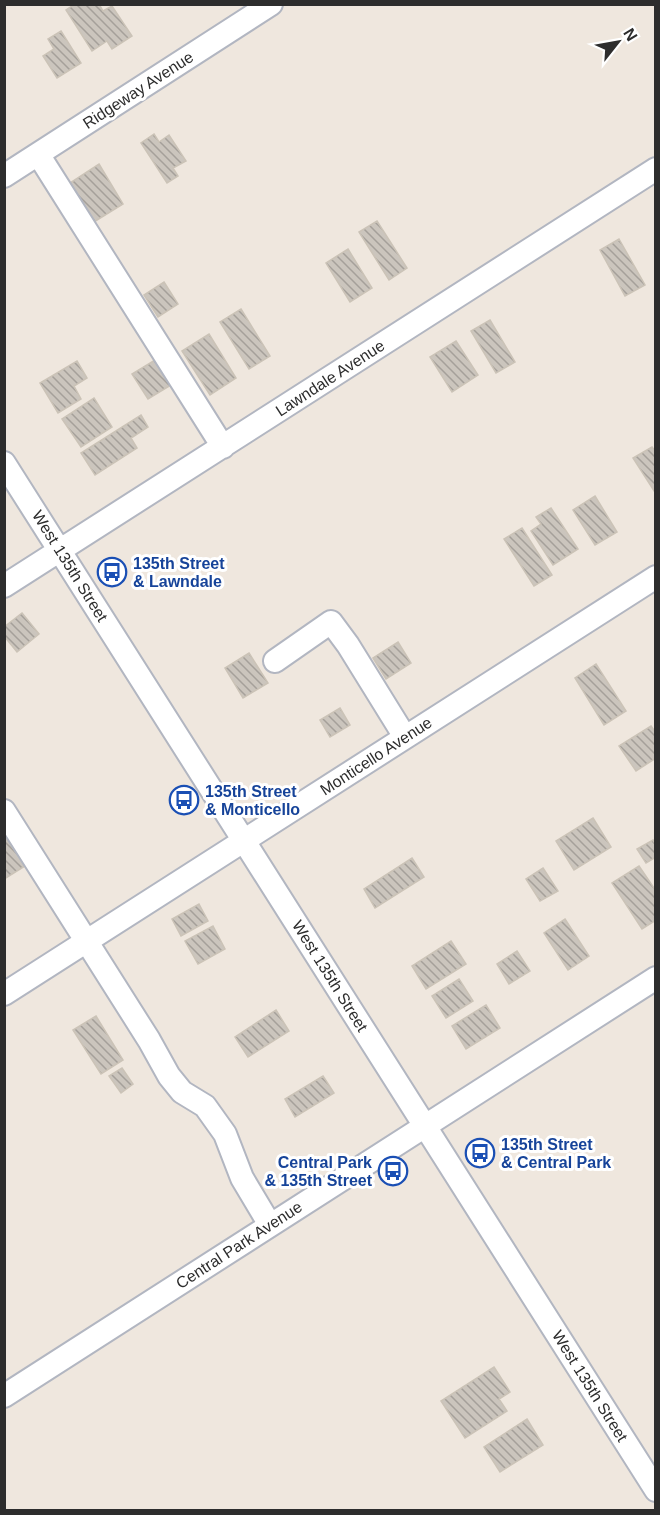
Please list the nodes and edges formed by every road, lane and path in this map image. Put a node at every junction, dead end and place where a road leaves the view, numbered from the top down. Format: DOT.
graph roads {
  1 [pos="271,4"];
  2 [pos="38,154"];
  3 [pos="656,169"];
  4 [pos="4,176"];
  5 [pos="222,447"];
  6 [pos="4,463"];
  7 [pos="61,551"];
  8 [pos="656,577"];
  9 [pos="4,586"];
  10 [pos="275,661"];
  11 [pos="405,737"];
  12 [pos="4,811"];
  13 [pos="244,840"];
  14 [pos="87,941"];
  15 [pos="656,978"];
  16 [pos="4,994"];
  17 [pos="425,1125"];
  18 [pos="270,1225"];
  19 [pos="4,1396"];
  20 [pos="656,1490"];
  1 -- 2 [label="street, Ridgeway Avenue"];
  2 -- 4 [label="street, Ridgeway Avenue"];
  2 -- 5 [label="street"];
  3 -- 5 [label="street, Lawndale Avenue"];
  5 -- 7 [label="street, Lawndale Avenue"];
  6 -- 7 [label="street, West 135th Street"];
  7 -- 9 [label="street, Lawndale Avenue"];
  7 -- 13 [label="street, West 135th Street"];
  8 -- 11 [label="street, Monticello Avenue"];
  10 -- 11 [label="street"];
  11 -- 13 [label="street, Monticello Avenue"];
  12 -- 14 [label="street"];
  13 -- 14 [label="street, Monticello Avenue"];
  13 -- 17 [label="street, West 135th Street"];
  14 -- 16 [label="street, Monticello Avenue"];
  14 -- 18 [label="street"];
  15 -- 17 [label="street, Central Park Avenue"];
  17 -- 18 [label="street, Central Park Avenue"];
  17 -- 20 [label="street, West 135th Street"];
  18 -- 19 [label="street, Central Park Avenue"];
}
